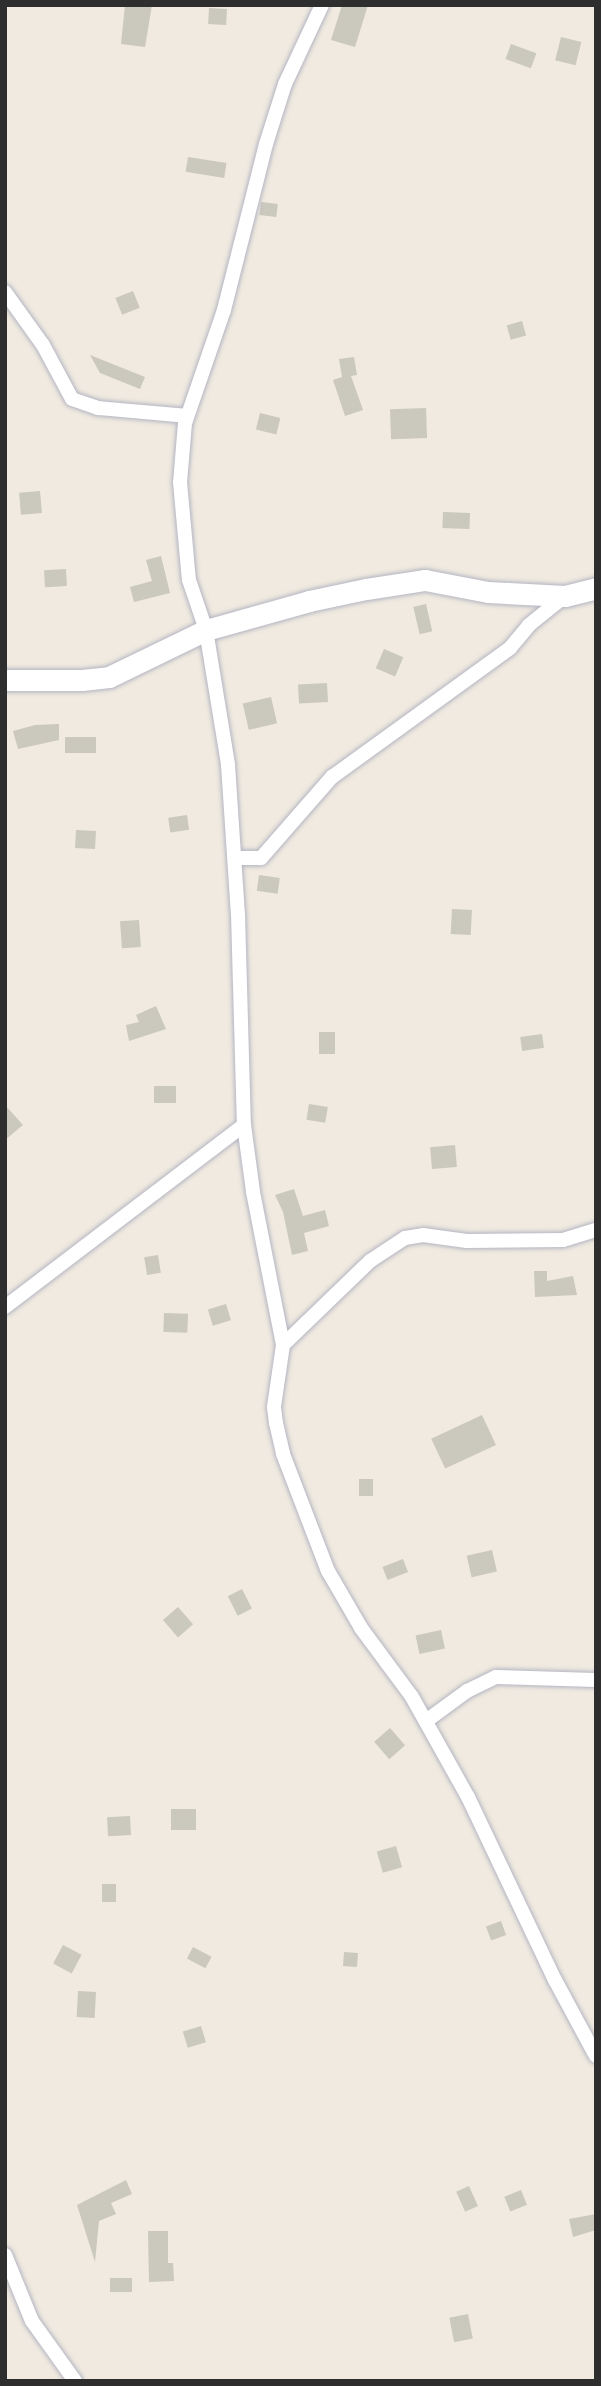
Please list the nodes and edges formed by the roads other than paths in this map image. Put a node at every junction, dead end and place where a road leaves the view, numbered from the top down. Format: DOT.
graph roads {
  1 [pos="322,5"];
  2 [pos="5,292"];
  3 [pos="187,416"];
  4 [pos="596,588"];
  5 [pos="565,596"];
  6 [pos="206,630"];
  7 [pos="5,680"];
  8 [pos="235,858"];
  9 [pos="244,1125"];
  10 [pos="596,1230"];
  11 [pos="5,1307"];
  12 [pos="283,1345"];
  13 [pos="596,1681"];
  14 [pos="426,1721"];
  15 [pos="596,2056"];
  16 [pos="5,2255"];
  17 [pos="75,2381"];
  1 -- 3 [label="street"];
  2 -- 3 [label="street"];
  3 -- 6 [label="street"];
  4 -- 5 [label="street"];
  5 -- 6 [label="street"];
  5 -- 8 [label="street"];
  6 -- 7 [label="street"];
  6 -- 8 [label="street"];
  8 -- 9 [label="street"];
  9 -- 11 [label="street"];
  9 -- 12 [label="street"];
  10 -- 12 [label="street"];
  12 -- 14 [label="street"];
  13 -- 14 [label="street"];
  14 -- 15 [label="street"];
  16 -- 17 [label="street"];
}
